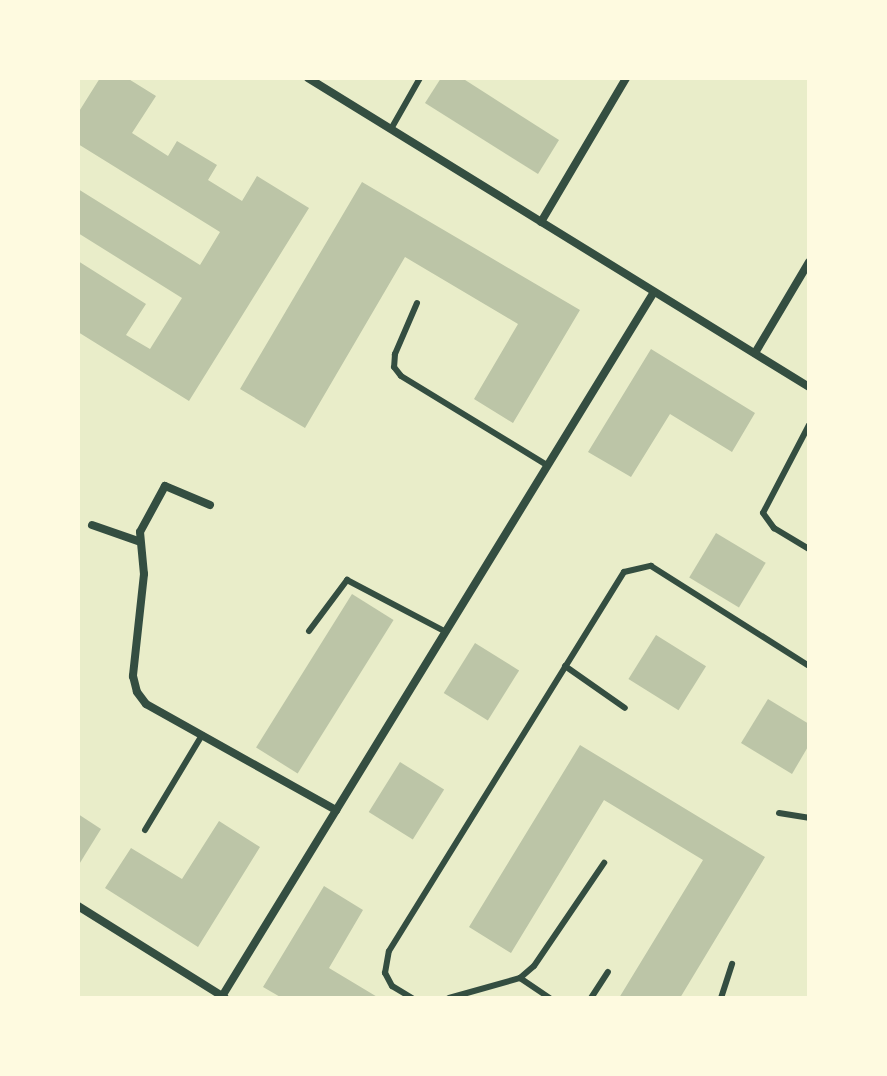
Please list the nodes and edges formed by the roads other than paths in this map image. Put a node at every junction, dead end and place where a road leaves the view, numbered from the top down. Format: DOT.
graph roads {
  1 [pos="308,78"];
  2 [pos="420,78"];
  3 [pos="626,78"];
  4 [pos="391,129"];
  5 [pos="541,222"];
  6 [pos="809,262"];
  7 [pos="654,292"];
  8 [pos="417,303"];
  9 [pos="755,353"];
  10 [pos="809,387"];
  11 [pos="809,425"];
  12 [pos="547,465"];
  13 [pos="210,505"];
  14 [pos="92,525"];
  15 [pos="138,541"];
  16 [pos="809,549"];
  17 [pos="309,631"];
  18 [pos="444,631"];
  19 [pos="565,666"];
  20 [pos="809,666"];
  21 [pos="625,708"];
  22 [pos="202,735"];
  23 [pos="336,810"];
  24 [pos="779,813"];
  25 [pos="809,818"];
  26 [pos="145,830"];
  27 [pos="604,863"];
  28 [pos="78,906"];
  29 [pos="732,964"];
  30 [pos="608,972"];
  31 [pos="520,978"];
  32 [pos="223,997"];
  33 [pos="412,998"];
  34 [pos="449,998"];
  35 [pos="550,998"];
  36 [pos="591,998"];
  37 [pos="721,998"];
  1 -- 4 [label="street"];
  2 -- 4 [label="lane"];
  3 -- 5 [label="street"];
  4 -- 5 [label="street"];
  5 -- 7 [label="street"];
  6 -- 9 [label="street"];
  7 -- 9 [label="street"];
  7 -- 12 [label="street"];
  8 -- 12 [label="lane"];
  9 -- 10 [label="street"];
  11 -- 16 [label="lane"];
  12 -- 18 [label="street"];
  13 -- 15 [label="street"];
  14 -- 15 [label="street"];
  15 -- 22 [label="street"];
  17 -- 18 [label="lane"];
  18 -- 23 [label="street"];
  19 -- 20 [label="lane"];
  19 -- 21 [label="lane"];
  19 -- 33 [label="lane"];
  22 -- 23 [label="street"];
  22 -- 26 [label="lane"];
  23 -- 32 [label="street"];
  24 -- 25 [label="lane"];
  27 -- 31 [label="lane"];
  28 -- 32 [label="street"];
  29 -- 37 [label="lane"];
  30 -- 36 [label="lane"];
  31 -- 34 [label="lane"];
  31 -- 35 [label="lane"];
}
